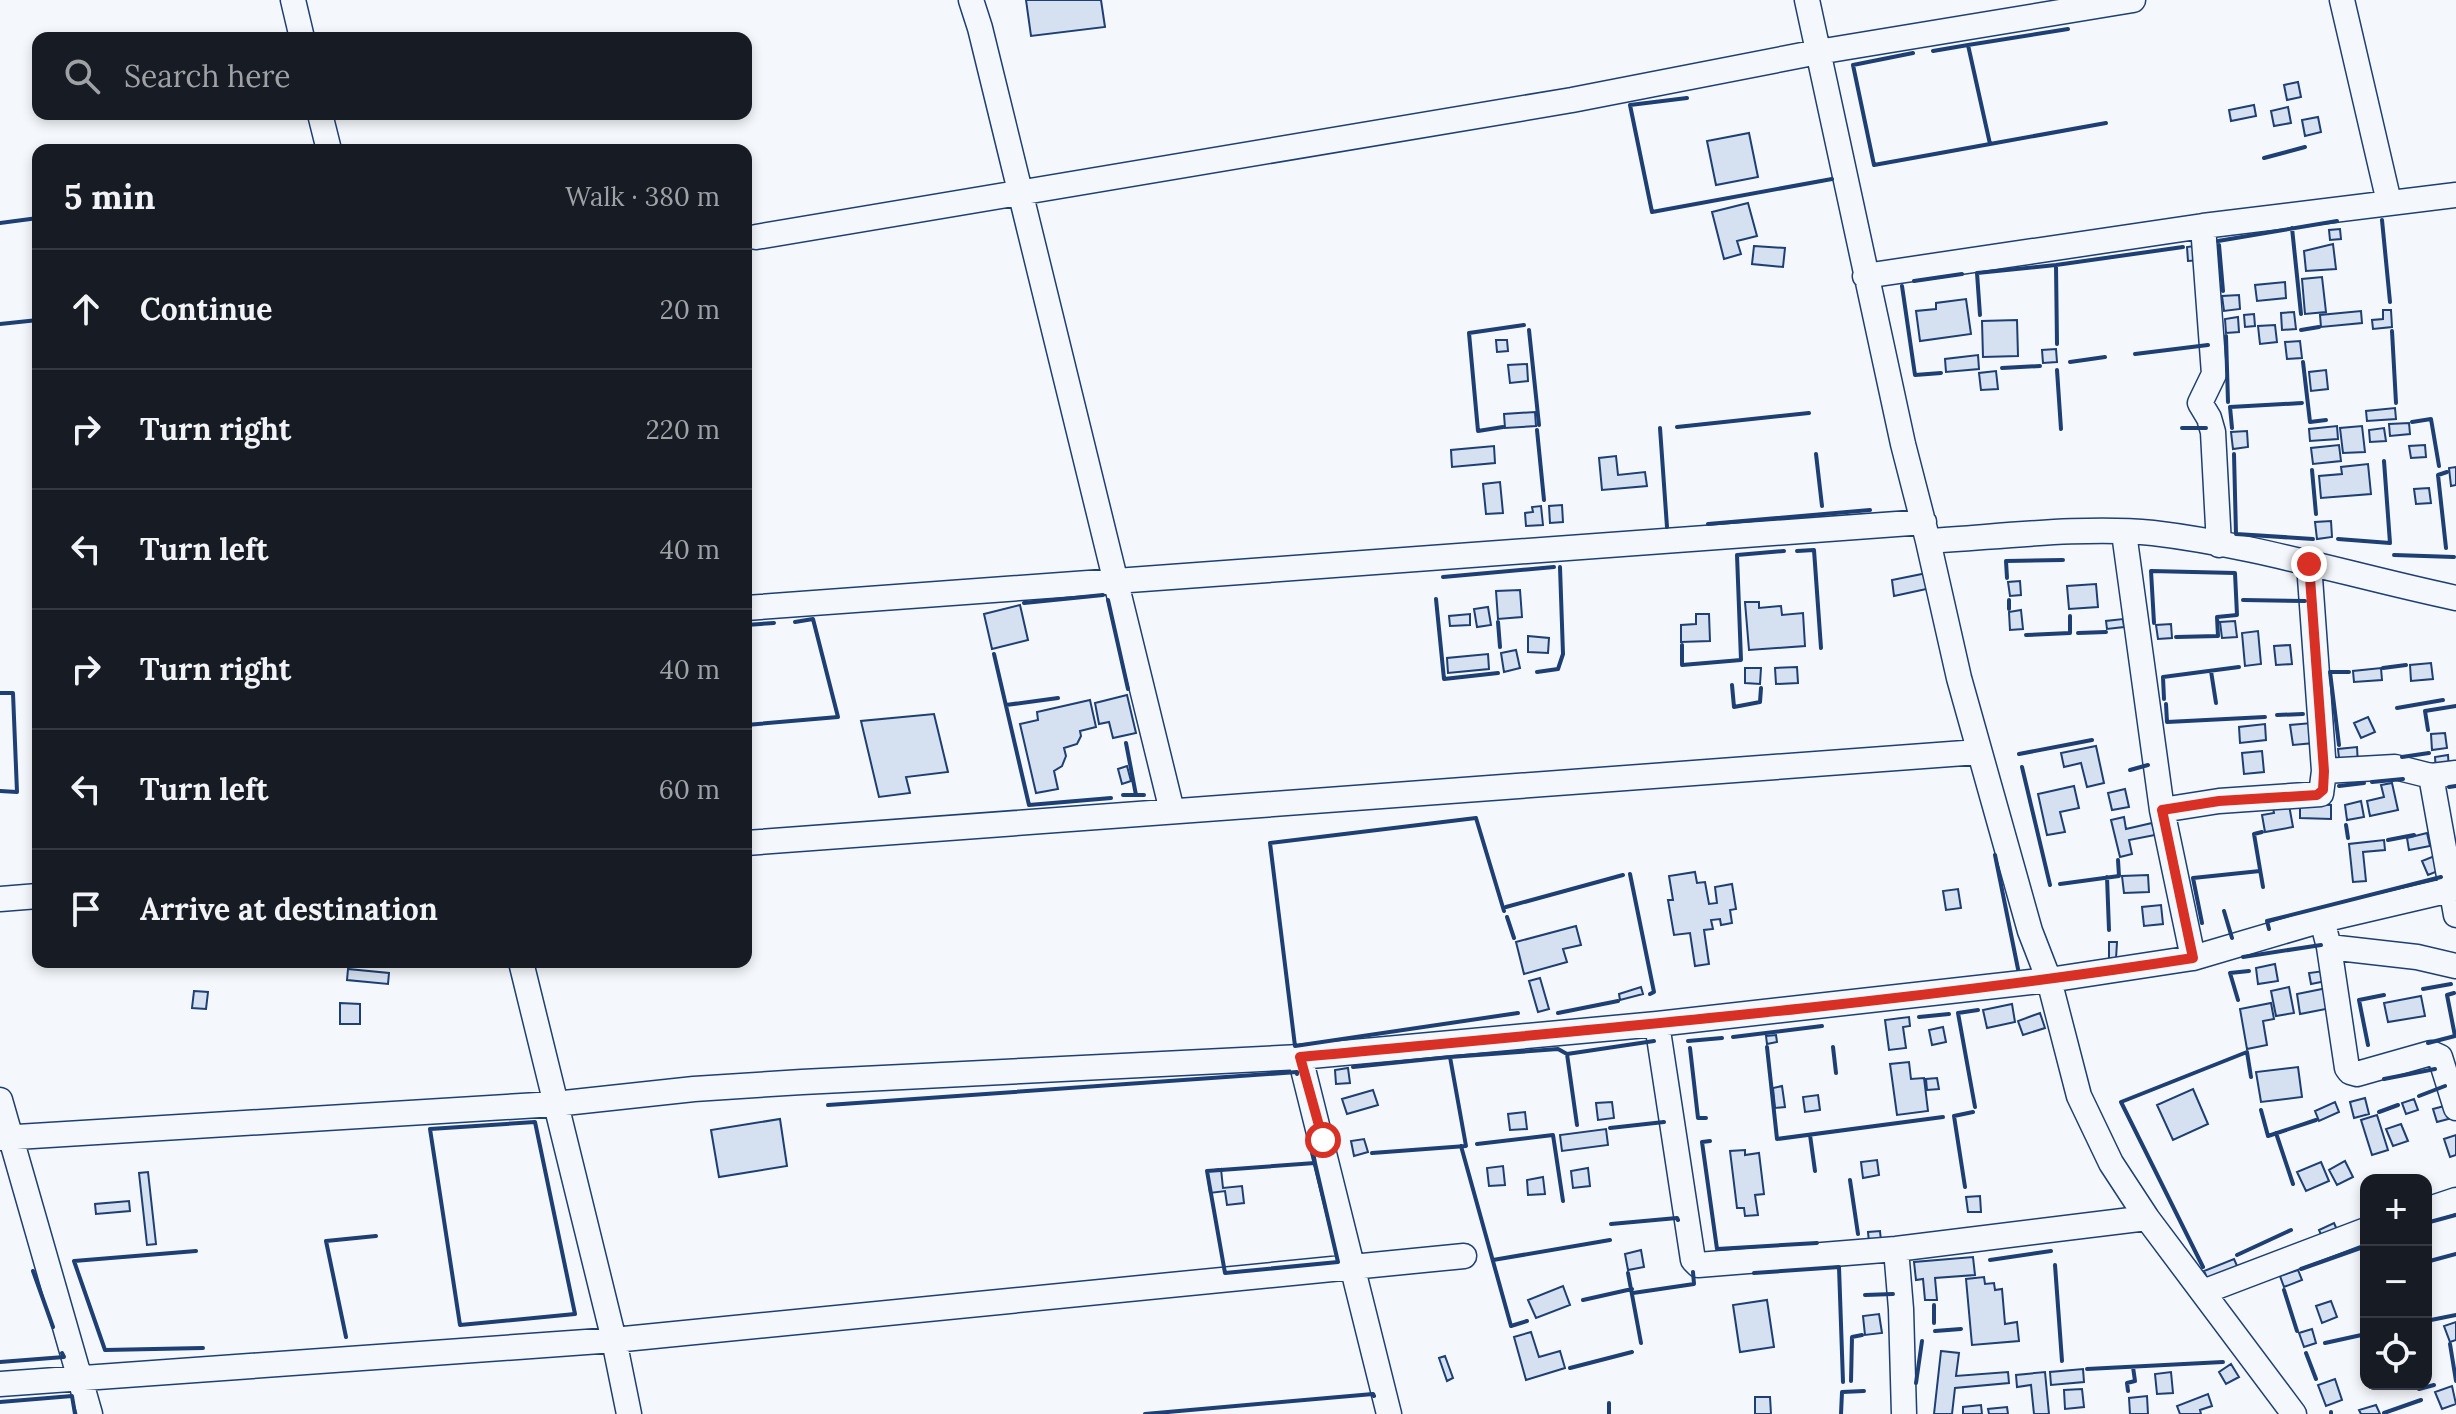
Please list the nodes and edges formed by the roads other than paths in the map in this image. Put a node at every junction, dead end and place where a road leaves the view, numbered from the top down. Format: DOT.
graph roads {
  1 [pos="293,0"];
  2 [pos="971,0"];
  3 [pos="1807,0"];
  4 [pos="2133,0"];
  5 [pos="2342,0"];
  6 [pos="301,32"];
  7 [pos="1818,52"];
  8 [pos="322,120"];
  9 [pos="328,144"];
  10 [pos="1020,192"];
  11 [pos="2456,195"];
  12 [pos="2389,202"];
  13 [pos="2203,226"];
  14 [pos="756,237"];
  15 [pos="1865,276"];
  16 [pos="1926,532"];
  17 [pos="2124,533"];
  18 [pos="2219,545"];
  19 [pos="2309,564"];
  20 [pos="1116,580"];
  21 [pos="2456,598"];
  22 [pos="752,608"];
  23 [pos="1978,752"];
  24 [pos="2324,771"];
  25 [pos="2456,773"];
  26 [pos="2431,776"];
  27 [pos="2162,810"];
  28 [pos="1172,811"];
  29 [pos="752,843"];
  30 [pos="2450,890"];
  31 [pos="32,896"];
  32 [pos="0,899"];
  33 [pos="2456,915"];
  34 [pos="2322,920"];
  35 [pos="2329,947"];
  36 [pos="2193,958"];
  37 [pos="2456,966"];
  38 [pos="522,968"];
  39 [pos="2049,980"];
  40 [pos="1657,1024"];
  41 [pos="1300,1057"];
  42 [pos="0,1100"];
  43 [pos="555,1104"];
  44 [pos="2456,1108"];
  45 [pos="5,1137"];
  46 [pos="2456,1200"];
  47 [pos="2432,1208"];
  48 [pos="2147,1218"];
  49 [pos="2360,1232"];
  50 [pos="1896,1249"];
  51 [pos="1464,1256"];
  52 [pos="1354,1267"];
  53 [pos="2203,1292"];
  54 [pos="614,1340"];
  55 [pos="80,1378"];
  56 [pos="0,1384"];
  57 [pos="90,1414"];
  58 [pos="629,1414"];
  59 [pos="1389,1414"];
  60 [pos="1904,1414"];
  61 [pos="2294,1414"];
  1 -- 6 [label="street"];
  2 -- 10 [label="street"];
  3 -- 7 [label="street"];
  4 -- 7 [label="street"];
  5 -- 12 [label="street"];
  7 -- 10 [label="street"];
  7 -- 15 [label="street"];
  8 -- 9 [label="street"];
  10 -- 14 [label="street"];
  10 -- 20 [label="street"];
  11 -- 12 [label="street"];
  12 -- 13 [label="street"];
  13 -- 15 [label="street"];
  13 -- 18 [label="street"];
  15 -- 16 [label="street"];
  16 -- 17 [label="street"];
  16 -- 20 [label="street"];
  16 -- 23 [label="street"];
  17 -- 18 [label="street"];
  17 -- 27 [label="street"];
  18 -- 19 [label="street"];
  19 -- 21 [label="street"];
  19 -- 24 [label="street"];
  20 -- 22 [label="street"];
  20 -- 28 [label="street"];
  23 -- 28 [label="street"];
  23 -- 39 [label="street"];
  24 -- 26 [label="street"];
  24 -- 27 [label="street"];
  25 -- 26 [label="street"];
  26 -- 30 [label="street"];
  27 -- 36 [label="street"];
  28 -- 29 [label="street"];
  30 -- 33 [label="street"];
  30 -- 34 [label="street"];
  31 -- 32 [label="street"];
  34 -- 35 [label="street"];
  34 -- 36 [label="street"];
  35 -- 37 [label="street"];
  35 -- 44 [label="street"];
  36 -- 39 [label="street"];
  38 -- 43 [label="street"];
  39 -- 40 [label="street"];
  39 -- 48 [label="street"];
  40 -- 41 [label="street"];
  40 -- 50 [label="street"];
  41 -- 43 [label="street"];
  41 -- 52 [label="street"];
  42 -- 45 [label="street"];
  43 -- 45 [label="street"];
  43 -- 54 [label="street"];
  45 -- 55 [label="street"];
  46 -- 47 [label="street"];
  48 -- 50 [label="street"];
  48 -- 53 [label="street"];
  49 -- 53 [label="street"];
  50 -- 60 [label="street"];
  51 -- 52 [label="street"];
  52 -- 54 [label="street"];
  52 -- 59 [label="street"];
  53 -- 61 [label="street"];
  54 -- 55 [label="street"];
  54 -- 58 [label="street"];
  55 -- 56 [label="street"];
  55 -- 57 [label="street"];
}
